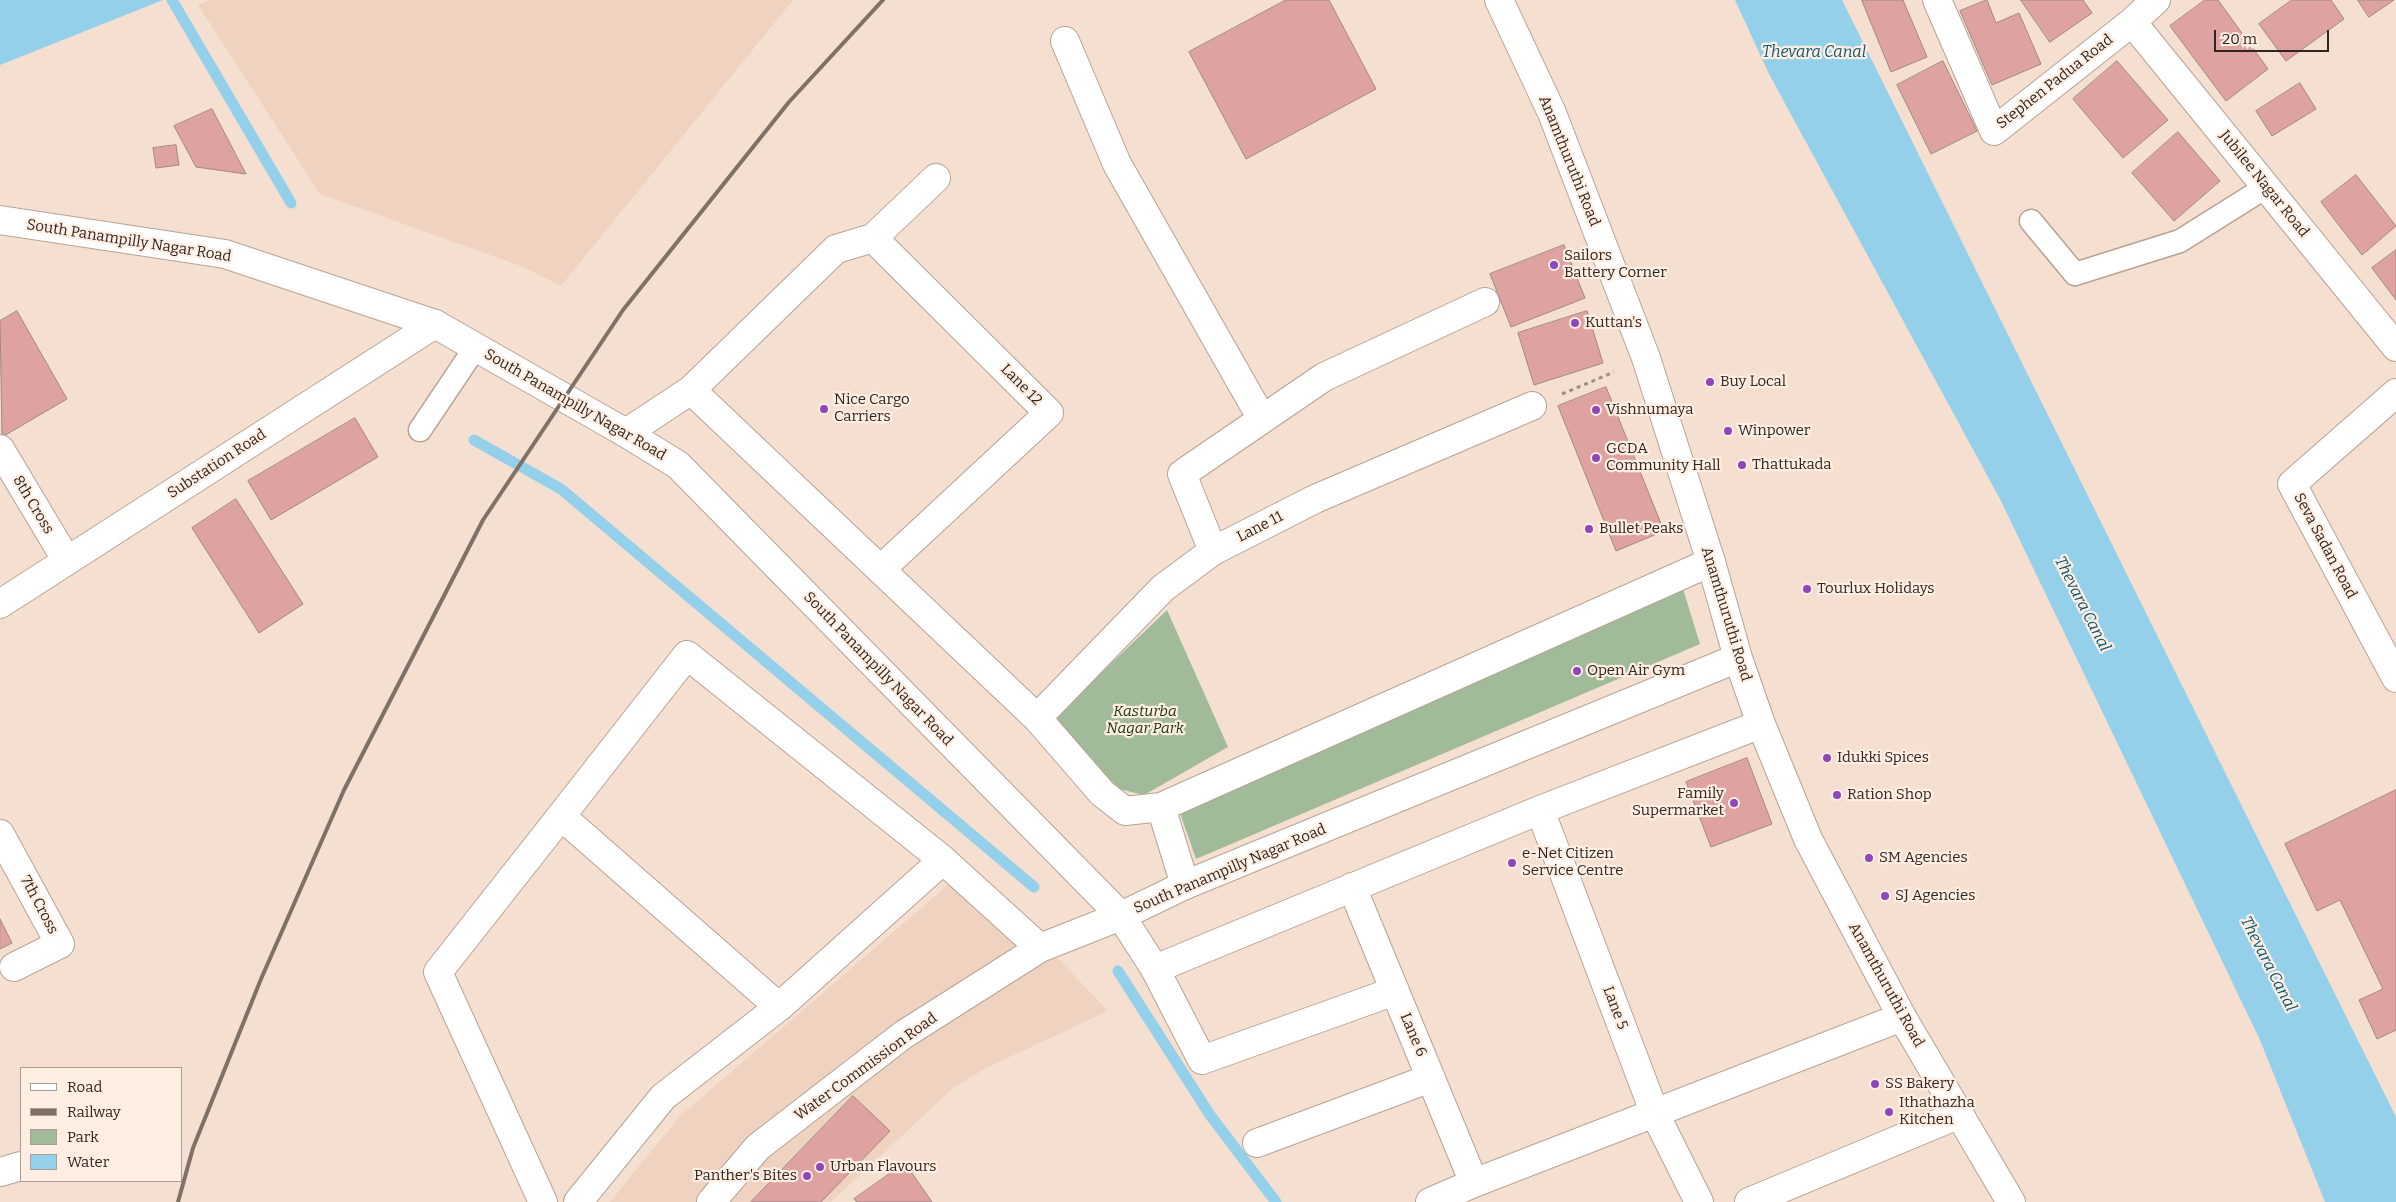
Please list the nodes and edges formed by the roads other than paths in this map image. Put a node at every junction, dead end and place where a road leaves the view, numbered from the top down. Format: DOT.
graph roads {
  1 [pos="1498,0"];
  2 [pos="1937,0"];
  3 [pos="2156,0"];
  4 [pos="2132,22"];
  5 [pos="1065,41"];
  6 [pos="936,178"];
  7 [pos="2266,187"];
  8 [pos="0,220"];
  9 [pos="2031,221"];
  10 [pos="873,238"];
  11 [pos="1485,302"];
  12 [pos="435,324"];
  13 [pos="2396,347"];
  14 [pos="475,348"];
  15 [pos="691,390"];
  16 [pos="2396,393"];
  17 [pos="1532,406"];
  18 [pos="1262,419"];
  19 [pos="420,430"];
  20 [pos="626,433"];
  21 [pos="0,449"];
  22 [pos="1213,551"];
  23 [pos="67,562"];
  24 [pos="1711,562"];
  25 [pos="881,569"];
  26 [pos="0,604"];
  27 [pos="1738,658"];
  28 [pos="2396,678"];
  29 [pos="1036,718"];
  30 [pos="1761,724"];
  31 [pos="1161,807"];
  32 [pos="1540,810"];
  33 [pos="561,816"];
  34 [pos="3,844"];
  35 [pos="943,860"];
  36 [pos="1185,885"];
  37 [pos="1352,888"];
  38 [pos="1120,916"];
  39 [pos="1040,948"];
  40 [pos="14,967"];
  41 [pos="1155,969"];
  42 [pos="1395,991"];
  43 [pos="779,1006"];
  44 [pos="1902,1017"];
  45 [pos="1431,1078"];
  46 [pos="1655,1114"];
  47 [pos="1960,1114"];
  48 [pos="1257,1143"];
  49 [pos="20,1166"];
  50 [pos="0,1172"];
  51 [pos="1474,1183"];
  52 [pos="543,1202"];
  53 [pos="578,1202"];
  54 [pos="711,1202"];
  55 [pos="1430,1202"];
  56 [pos="1699,1202"];
  57 [pos="1749,1202"];
  58 [pos="2011,1202"];
  1 -- 24 [label="street, Anamthuruthi Road"];
  2 -- 4 [label="street, Stephen Padua Road"];
  3 -- 4 [label="street, Stephen Padua Road"];
  4 -- 7 [label="street, Jubilee Nagar Road"];
  5 -- 18 [label="street"];
  6 -- 10 [label="street"];
  7 -- 9 [label="lane"];
  7 -- 13 [label="street, Jubilee Nagar Road"];
  8 -- 12 [label="street, South Panampilly Nagar Road"];
  10 -- 15 [label="street"];
  10 -- 25 [label="street, Lane 12"];
  11 -- 18 [label="street"];
  12 -- 14 [label="street, South Panampilly Nagar Road"];
  12 -- 23 [label="street, Substation Road"];
  14 -- 19 [label="lane"];
  14 -- 20 [label="street, South Panampilly Nagar Road"];
  15 -- 20 [label="street"];
  15 -- 25 [label="street"];
  16 -- 28 [label="street, Seva Sadan Road"];
  17 -- 22 [label="street, Lane 11"];
  18 -- 22 [label="street"];
  20 -- 38 [label="street, South Panampilly Nagar Road"];
  21 -- 23 [label="street, 8th Cross"];
  22 -- 29 [label="street, Lane 11"];
  23 -- 26 [label="street, Substation Road"];
  24 -- 27 [label="street, Anamthuruthi Road"];
  24 -- 31 [label="street"];
  25 -- 29 [label="street"];
  27 -- 30 [label="street, Anamthuruthi Road"];
  27 -- 36 [label="street, South Panampilly Nagar Road"];
  29 -- 31 [label="street"];
  30 -- 32 [label="street"];
  30 -- 44 [label="street, Anamthuruthi Road"];
  31 -- 36 [label="street"];
  32 -- 37 [label="street"];
  32 -- 46 [label="street, Lane 5"];
  33 -- 35 [label="street"];
  33 -- 43 [label="street"];
  33 -- 52 [label="street"];
  34 -- 40 [label="street, 7th Cross"];
  35 -- 39 [label="street"];
  35 -- 43 [label="street"];
  36 -- 38 [label="street, South Panampilly Nagar Road"];
  37 -- 41 [label="street"];
  37 -- 42 [label="street, Lane 6"];
  38 -- 39 [label="street, Water Commission Road"];
  38 -- 41 [label="street"];
  39 -- 54 [label="street, Water Commission Road"];
  41 -- 42 [label="street"];
  42 -- 45 [label="street, Lane 6"];
  43 -- 53 [label="street"];
  44 -- 46 [label="street"];
  44 -- 47 [label="street, Anamthuruthi Road"];
  45 -- 48 [label="street"];
  45 -- 51 [label="street, Lane 6"];
  46 -- 51 [label="street"];
  46 -- 56 [label="street, Lane 5"];
  47 -- 57 [label="street"];
  47 -- 58 [label="street, Anamthuruthi Road"];
  49 -- 50 [label="street"];
  51 -- 55 [label="street"];
}
